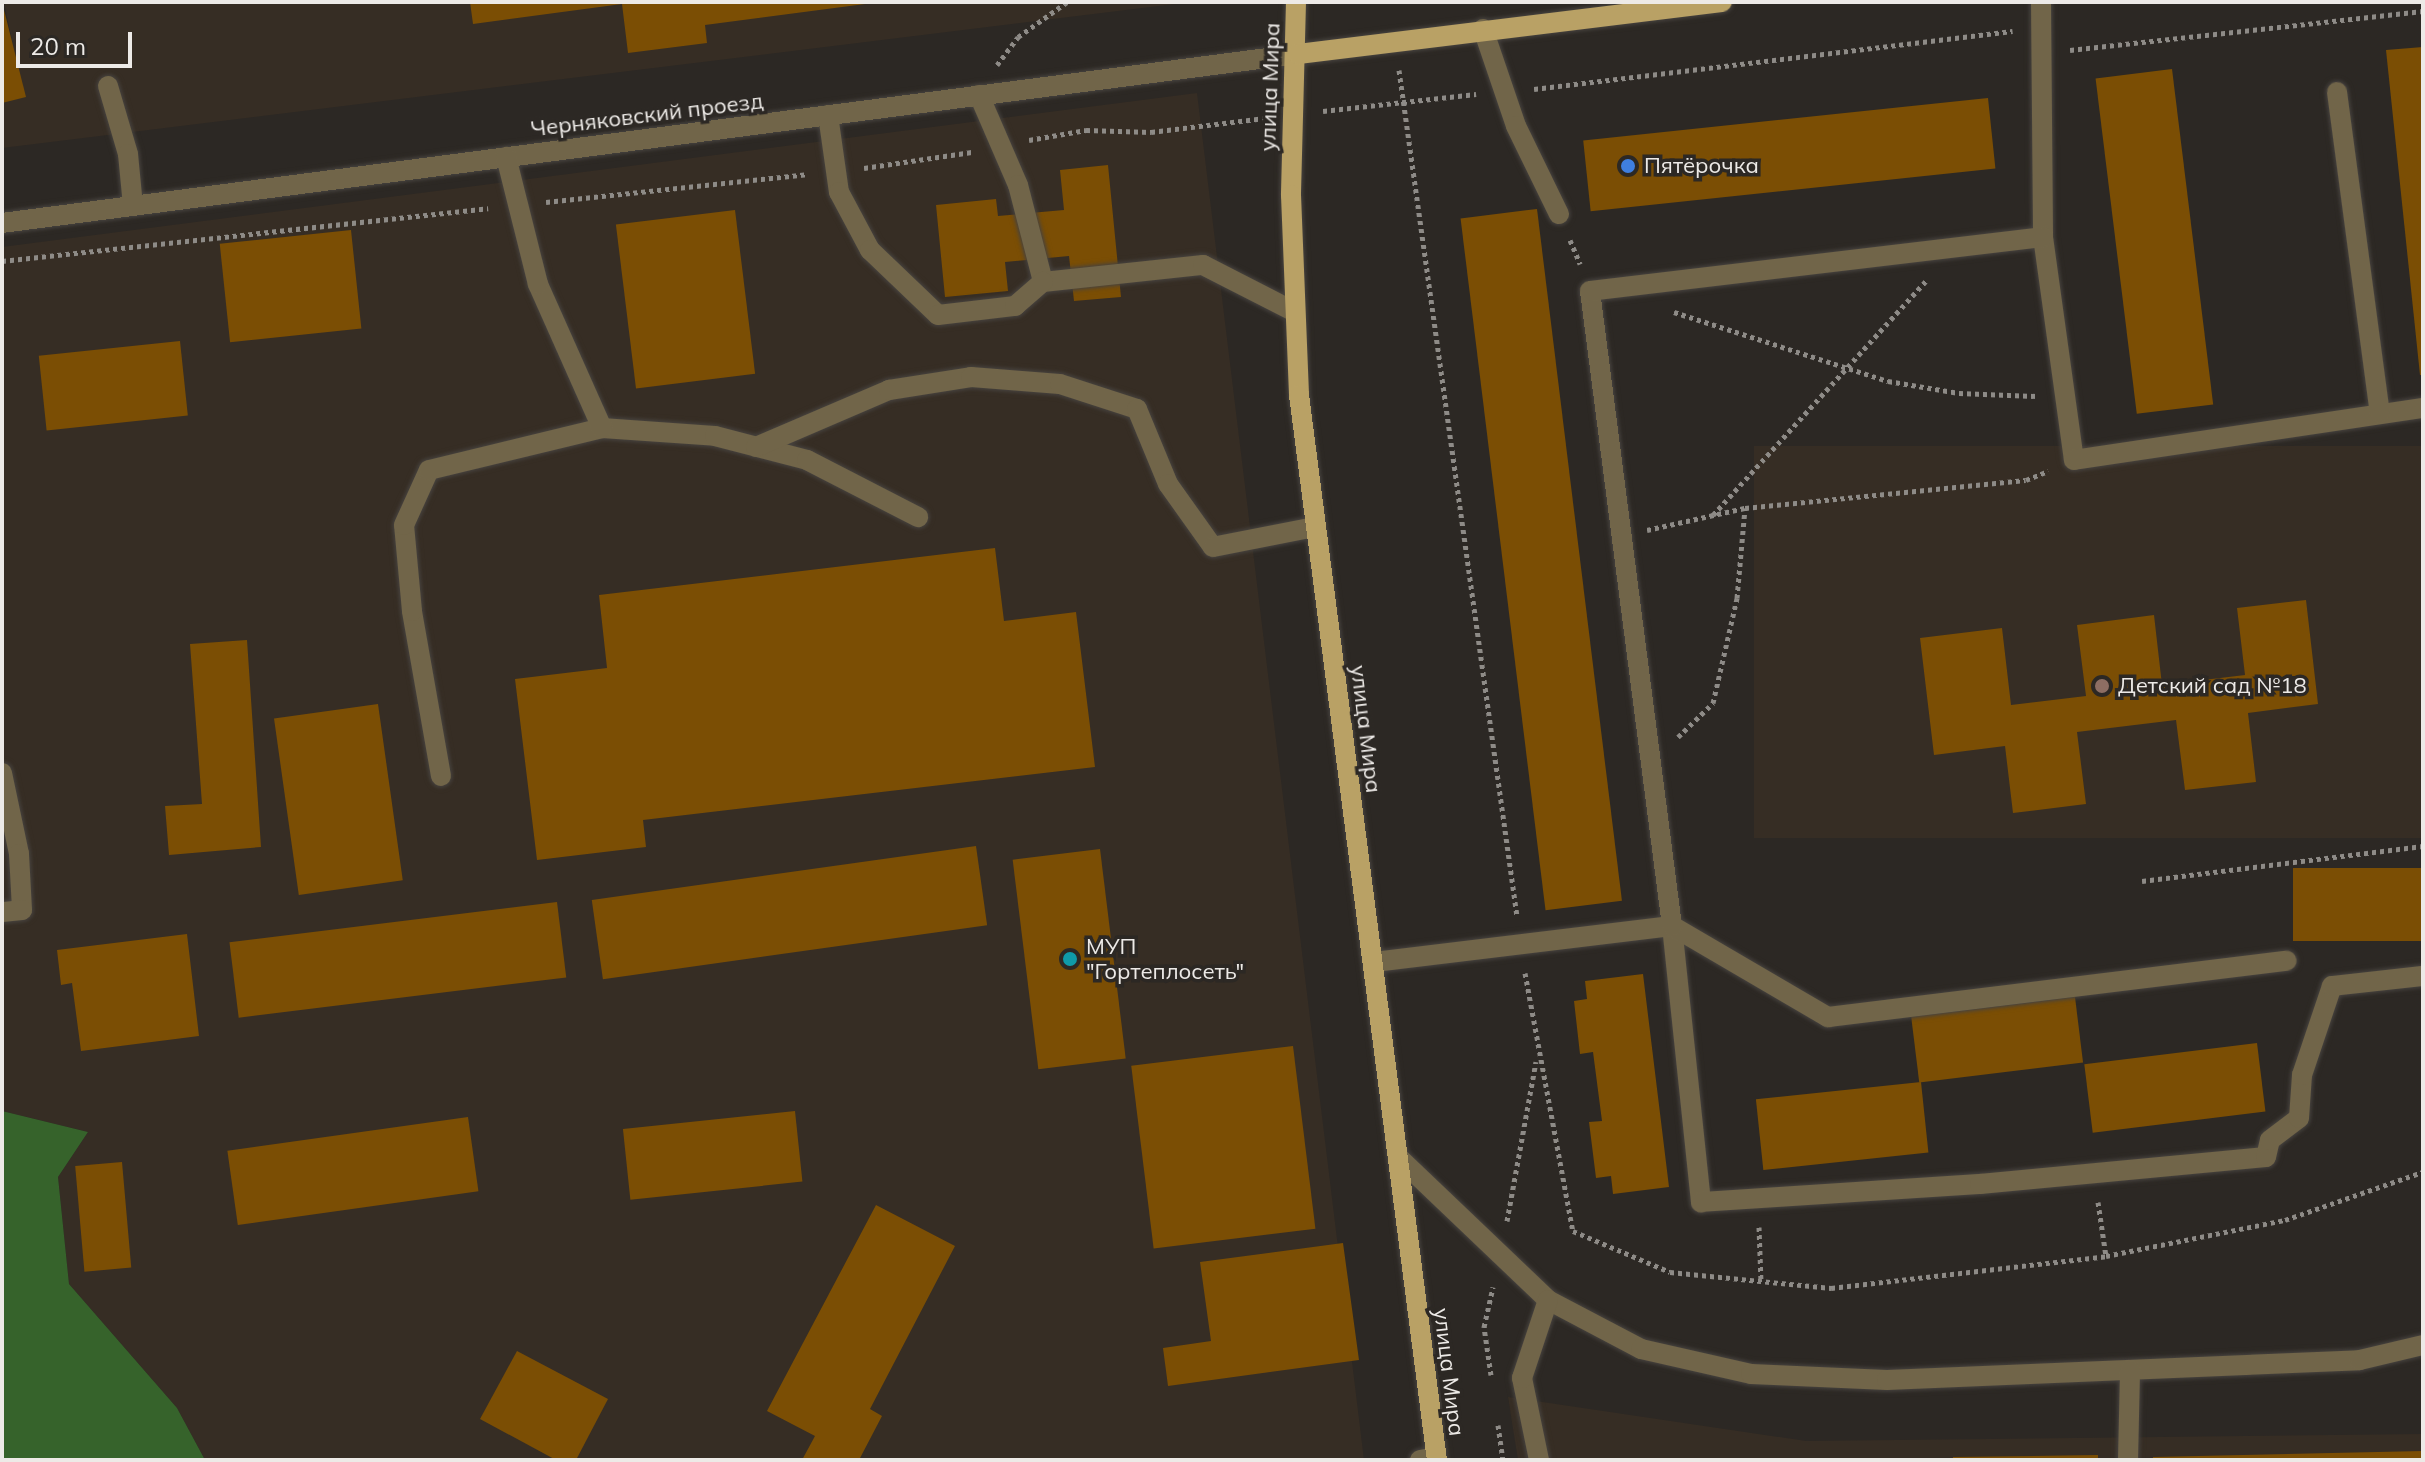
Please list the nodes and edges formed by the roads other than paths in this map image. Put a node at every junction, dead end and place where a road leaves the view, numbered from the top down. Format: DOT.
graph roads {
  1 [pos="1296,2"];
  2 [pos="1722,2"];
  3 [pos="2041,2"];
  4 [pos="1668,5"];
  5 [pos="1483,29"];
  6 [pos="1298,54"];
  7 [pos="108,86"];
  8 [pos="2337,92"];
  9 [pos="976,96"];
  10 [pos="828,115"];
  11 [pos="506,157"];
  12 [pos="133,206"];
  13 [pos="1559,214"];
  14 [pos="2,223"];
  15 [pos="2043,237"];
  16 [pos="1043,282"];
  17 [pos="1295,312"];
  18 [pos="2423,408"];
  19 [pos="2380,413"];
  20 [pos="602,428"];
  21 [pos="756,447"];
  22 [pos="918,517"];
  23 [pos="1315,527"];
  24 [pos="2,773"];
  25 [pos="441,776"];
  26 [pos="2,912"];
  27 [pos="1672,926"];
  28 [pos="2287,961"];
  29 [pos="1374,962"];
  30 [pos="2423,976"];
  31 [pos="1398,1157"];
  32 [pos="1548,1300"];
  33 [pos="2423,1345"];
  34 [pos="2130,1370"];
  35 [pos="1431,1459"];
  36 [pos="1539,1460"];
  37 [pos="2128,1460"];
  1 -- 6 [label="main road, улица Мира"];
  2 -- 4 [label="main road"];
  3 -- 15 [label="street"];
  4 -- 5 [label="main road"];
  5 -- 6 [label="main road"];
  5 -- 13 [label="street"];
  6 -- 9 [label="street, Черняковский проезд"];
  6 -- 17 [label="main road, улица Мира"];
  7 -- 12 [label="street"];
  8 -- 19 [label="street"];
  9 -- 10 [label="street, Черняковский проезд"];
  9 -- 16 [label="street"];
  10 -- 11 [label="street, Черняковский проезд"];
  10 -- 16 [label="street"];
  11 -- 12 [label="street, Черняковский проезд"];
  11 -- 20 [label="street"];
  12 -- 14 [label="street, Черняковский проезд"];
  15 -- 19 [label="street"];
  15 -- 27 [label="street"];
  16 -- 17 [label="street"];
  17 -- 23 [label="main road, улица Мира"];
  18 -- 19 [label="street"];
  20 -- 21 [label="street"];
  20 -- 25 [label="street"];
  21 -- 22 [label="street"];
  21 -- 23 [label="street"];
  23 -- 29 [label="main road, улица Мира"];
  24 -- 26 [label="street"];
  27 -- 28 [label="street"];
  27 -- 29 [label="street"];
  27 -- 30 [label="street"];
  29 -- 31 [label="main road, улица Мира"];
  31 -- 32 [label="street"];
  31 -- 35 [label="main road, улица Мира"];
  32 -- 34 [label="street"];
  32 -- 36 [label="street"];
  33 -- 34 [label="street"];
  34 -- 37 [label="street"];
}
